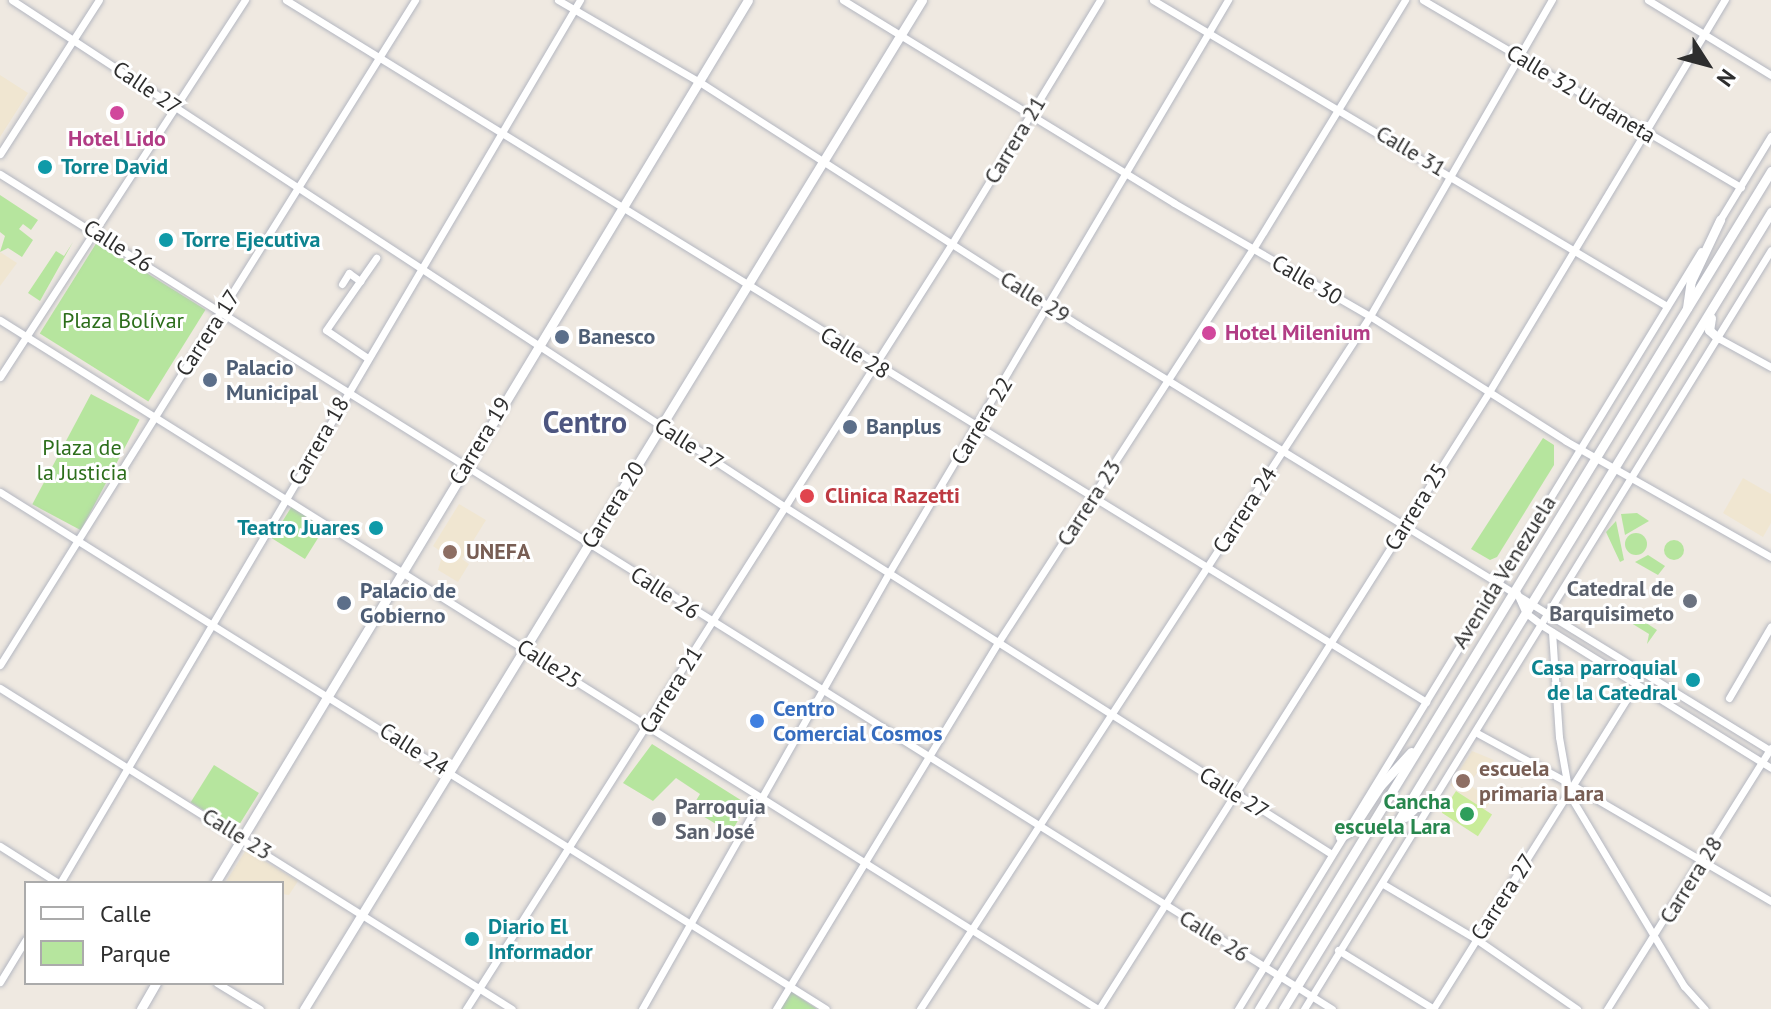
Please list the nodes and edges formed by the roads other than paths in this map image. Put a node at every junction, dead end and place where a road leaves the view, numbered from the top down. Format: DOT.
graph roads {
  1 [pos="12,0"];
  2 [pos="99,0"];
  3 [pos="245,0"];
  4 [pos="286,0"];
  5 [pos="415,0"];
  6 [pos="558,0"];
  7 [pos="580,0"];
  8 [pos="748,0"];
  9 [pos="843,0"];
  10 [pos="922,0"];
  11 [pos="1100,0"];
  12 [pos="1153,0"];
  13 [pos="1228,0"];
  14 [pos="1405,0"];
  15 [pos="1423,0"];
  16 [pos="1552,0"];
  17 [pos="1648,0"];
  18 [pos="1725,0"];
  19 [pos="574,10"];
  20 [pos="1705,32"];
  21 [pos="1208,35"];
  22 [pos="900,36"];
  23 [pos="73,39"];
  24 [pos="1517,56"];
  25 [pos="380,57"];
  26 [pos="1771,75"];
  27 [pos="698,81"];
  28 [pos="175,106"];
  29 [pos="1338,108"];
  30 [pos="1030,116"];
  31 [pos="1644,132"];
  32 [pos="502,136"];
  33 [pos="1771,136"];
  34 [pos="0,154"];
  35 [pos="823,163"];
  36 [pos="1771,171"];
  37 [pos="0,174"];
  38 [pos="1128,175"];
  39 [pos="1452,176"];
  40 [pos="1741,187"];
  41 [pos="299,190"];
  42 [pos="622,208"];
  43 [pos="1771,212"];
  44 [pos="1720,220"];
  45 [pos="95,231"];
  46 [pos="1754,240"];
  47 [pos="951,245"];
  48 [pos="1573,248"];
  49 [pos="1253,249"];
  50 [pos="1771,250"];
  51 [pos="376,258"];
  52 [pos="421,267"];
  53 [pos="360,281"];
  54 [pos="342,284"];
  55 [pos="746,286"];
  56 [pos="1050,306"];
  57 [pos="1667,306"];
  58 [pos="1687,308"];
  59 [pos="221,312"];
  60 [pos="1370,316"];
  61 [pos="0,320"];
  62 [pos="26,336"];
  63 [pos="1718,338"];
  64 [pos="537,346"];
  65 [pos="366,357"];
  66 [pos="875,365"];
  67 [pos="1771,367"];
  68 [pos="0,377"];
  69 [pos="1169,381"];
  70 [pos="349,389"];
  71 [pos="1489,392"];
  72 [pos="155,415"];
  73 [pos="662,425"];
  74 [pos="978,429"];
  75 [pos="1581,449"];
  76 [pos="1283,452"];
  77 [pos="1596,458"];
  78 [pos="465,466"];
  79 [pos="1616,466"];
  80 [pos="1635,477"];
  81 [pos="0,492"];
  82 [pos="285,498"];
  83 [pos="1091,500"];
  84 [pos="785,507"];
  85 [pos="1405,524"];
  86 [pos="75,541"];
  87 [pos="589,543"];
  88 [pos="1771,557"];
  89 [pos="401,570"];
  90 [pos="1206,570"];
  91 [pos="890,571"];
  92 [pos="1499,580"];
  93 [pos="1515,589"];
  94 [pos="1533,601"];
  95 [pos="1526,613"];
  96 [pos="1550,613"];
  97 [pos="713,624"];
  98 [pos="212,625"];
  99 [pos="1543,626"];
  100 [pos="1771,626"];
  101 [pos="1552,632"];
  102 [pos="999,641"];
  103 [pos="1533,641"];
  104 [pos="1328,645"];
  105 [pos="1550,646"];
  106 [pos="526,649"];
  107 [pos="0,665"];
  108 [pos="1636,684"];
  109 [pos="0,688"];
  110 [pos="822,691"];
  111 [pos="327,694"];
  112 [pos="1729,698"];
  113 [pos="1426,702"];
  114 [pos="1113,716"];
  115 [pos="647,727"];
  116 [pos="1477,733"];
  117 [pos="1420,745"];
  118 [pos="1771,750"];
  119 [pos="929,759"];
  120 [pos="1762,762"];
  121 [pos="127,767"];
  122 [pos="1771,768"];
  123 [pos="450,773"];
  124 [pos="1565,781"];
  125 [pos="1572,790"];
  126 [pos="1234,793"];
  127 [pos="762,798"];
  128 [pos="1435,800"];
  129 [pos="1042,827"];
  130 [pos="242,837"];
  131 [pos="1340,837"];
  132 [pos="0,846"];
  133 [pos="570,851"];
  134 [pos="1330,853"];
  135 [pos="864,861"];
  136 [pos="1704,862"];
  137 [pos="56,881"];
  138 [pos="60,881"];
  139 [pos="216,881"];
  140 [pos="1361,883"];
  141 [pos="1383,884"];
  142 [pos="1771,901"];
  143 [pos="1164,904"];
  144 [pos="363,913"];
  145 [pos="692,924"];
  146 [pos="973,931"];
  147 [pos="1656,937"];
  148 [pos="1476,939"];
  149 [pos="24,942"];
  150 [pos="1338,950"];
  151 [pos="1263,967"];
  152 [pos="1279,977"];
  153 [pos="0,982"];
  154 [pos="155,985"];
  155 [pos="220,985"];
  156 [pos="788,987"];
  157 [pos="1297,987"];
  158 [pos="478,989"];
  159 [pos="1311,997"];
  160 [pos="141,1009"];
  161 [pos="260,1009"];
  162 [pos="304,1009"];
  163 [pos="466,1009"];
  164 [pos="512,1009"];
  165 [pos="642,1009"];
  166 [pos="776,1009"];
  167 [pos="826,1009"];
  168 [pos="920,1009"];
  169 [pos="1098,1009"];
  170 [pos="1238,1009"];
  171 [pos="1259,1009"];
  172 [pos="1283,1009"];
  173 [pos="1304,1009"];
  174 [pos="1332,1009"];
  175 [pos="1434,1009"];
  176 [pos="1577,1009"];
  177 [pos="1607,1009"];
  178 [pos="1705,1009"];
  1 -- 23 [label="street, Calle 27"];
  2 -- 23 [label="street"];
  3 -- 28 [label="street"];
  4 -- 25 [label="street, Calle 28"];
  5 -- 25 [label="street, Carrera 17"];
  6 -- 19 [label="street, Calle 29"];
  7 -- 19 [label="street, Carrera 18"];
  8 -- 27 [label="street, Carrera 19"];
  9 -- 22 [label="street, Calle 30"];
  10 -- 22 [label="street, Carrera 20"];
  11 -- 30 [label="street, Carrera 21"];
  12 -- 21 [label="street, Calle 31"];
  13 -- 21 [label="street, Carrera 22"];
  14 -- 29 [label="street, Carrera 23"];
  15 -- 24 [label="street, Calle 32 Urdaneta"];
  16 -- 24 [label="street, Carrera 24"];
  17 -- 20 [label="street"];
  18 -- 20 [label="street, Carrera 25"];
  19 -- 27 [label="street, Calle 29"];
  19 -- 32 [label="street, Carrera 18"];
  20 -- 26 [label="street"];
  20 -- 31 [label="street, Carrera 25"];
  21 -- 29 [label="street, Calle 31"];
  21 -- 38 [label="street, Carrera 22"];
  22 -- 30 [label="street, Calle 30"];
  22 -- 35 [label="street, Carrera 20"];
  23 -- 28 [label="street, Calle 27"];
  23 -- 34 [label="street"];
  24 -- 31 [label="street, Calle 32 Urdaneta"];
  24 -- 39 [label="street, Carrera 24"];
  25 -- 32 [label="street, Calle 28"];
  25 -- 41 [label="street, Carrera 17"];
  27 -- 35 [label="street, Calle 29"];
  27 -- 42 [label="street, Carrera 19"];
  28 -- 41 [label="street, Calle 27"];
  28 -- 45 [label="street"];
  29 -- 39 [label="street, Calle 31"];
  29 -- 49 [label="street, Carrera 23"];
  30 -- 38 [label="street, Calle 30"];
  30 -- 47 [label="street, Carrera 21"];
  31 -- 40 [label="street, Calle 32 Urdaneta"];
  31 -- 48 [label="street, Carrera 25"];
  32 -- 42 [label="street, Calle 28"];
  32 -- 52 [label="street, Carrera 18"];
  33 -- 40 [label="street, Avenida Venezuela"];
  35 -- 47 [label="street, Calle 29"];
  35 -- 55 [label="street, Carrera 20"];
  36 -- 58 [label="street, Avenida Venezuela"];
  37 -- 45 [label="street, Calle 26"];
  38 -- 49 [label="street, Calle 30"];
  38 -- 56 [label="street, Carrera 22"];
  39 -- 48 [label="street, Calle 31"];
  39 -- 60 [label="street, Carrera 24"];
  40 -- 44 [label="street, Avenida Venezuela"];
  41 -- 52 [label="street, Calle 27"];
  41 -- 59 [label="street, Carrera 17"];
  42 -- 55 [label="street, Calle 28"];
  42 -- 64 [label="street, Carrera 19"];
  43 -- 46 [label="street, Avenida Venezuela"];
  44 -- 57 [label="street, Avenida Venezuela"];
  44 -- 58 [label="street"];
  45 -- 59 [label="street, Calle 26"];
  45 -- 62 [label="street"];
  46 -- 63 [label="street"];
  46 -- 79 [label="street, Avenida Venezuela"];
  47 -- 56 [label="street, Calle 29"];
  47 -- 66 [label="street, Carrera 21"];
  48 -- 57 [label="street, Calle 31"];
  48 -- 71 [label="street, Carrera 25"];
  49 -- 60 [label="street, Calle 30"];
  49 -- 69 [label="street, Carrera 23"];
  50 -- 63 [label="street"];
  51 -- 53 [label="street"];
  52 -- 64 [label="street, Calle 27"];
  52 -- 65 [label="street, Carrera 18"];
  53 -- 54 [label="street"];
  53 -- 65 [label="street"];
  55 -- 66 [label="street, Calle 28"];
  55 -- 73 [label="street, Carrera 20"];
  56 -- 69 [label="street, Calle 29"];
  56 -- 74 [label="street, Carrera 22"];
  57 -- 75 [label="street, Avenida Venezuela"];
  58 -- 77 [label="street, Avenida Venezuela"];
  59 -- 70 [label="street, Calle 26"];
  59 -- 72 [label="street, Carrera 17"];
  60 -- 71 [label="street, Calle 30"];
  60 -- 76 [label="street, Carrera 24"];
  61 -- 62 [label="street, Calle25"];
  62 -- 68 [label="street"];
  62 -- 72 [label="street, Calle25"];
  63 -- 67 [label="street"];
  63 -- 80 [label="street"];
  64 -- 73 [label="street, Calle 27"];
  64 -- 78 [label="street, Carrera 19"];
  65 -- 70 [label="street, Carrera 18"];
  66 -- 74 [label="street, Calle 28"];
  66 -- 84 [label="street, Carrera 21"];
  69 -- 76 [label="street, Calle 29"];
  69 -- 83 [label="street, Carrera 23"];
  70 -- 78 [label="street, Calle 26"];
  70 -- 82 [label="street, Carrera 18"];
  71 -- 75 [label="street, Calle 30"];
  71 -- 85 [label="street, Carrera 25"];
  72 -- 82 [label="street, Calle25"];
  72 -- 86 [label="street, Carrera 17"];
  73 -- 84 [label="street, Calle 27"];
  73 -- 87 [label="street, Carrera 20"];
  74 -- 83 [label="street, Calle 28"];
  74 -- 91 [label="street, Carrera 22"];
  75 -- 77 [label="street, Calle 30"];
  75 -- 92 [label="street, Avenida Venezuela"];
  76 -- 85 [label="street, Calle 29"];
  76 -- 90 [label="street, Carrera 24"];
  77 -- 79 [label="street, Calle 30"];
  77 -- 93 [label="street, Avenida Venezuela"];
  78 -- 87 [label="street, Calle 26"];
  78 -- 89 [label="street, Carrera 19"];
  79 -- 80 [label="street, Calle 30"];
  79 -- 94 [label="street, Avenida Venezuela"];
  80 -- 88 [label="street, Calle 30"];
  80 -- 96 [label="street"];
  81 -- 86 [label="street, Calle 24"];
  82 -- 89 [label="street, Calle25"];
  82 -- 98 [label="street, Carrera 18"];
  83 -- 90 [label="street, Calle 28"];
  83 -- 102 [label="street, Carrera 23"];
  84 -- 91 [label="street, Calle 27"];
  84 -- 97 [label="street, Carrera 21"];
  85 -- 92 [label="street, Calle 29"];
  85 -- 104 [label="street, Carrera 25"];
  86 -- 98 [label="street, Calle 24"];
  86 -- 107 [label="street, Carrera 17"];
  87 -- 97 [label="street, Calle 26"];
  87 -- 106 [label="street, Carrera 20"];
  89 -- 106 [label="street, Calle25"];
  89 -- 111 [label="street, Carrera 19"];
  90 -- 104 [label="street, Calle 28"];
  90 -- 114 [label="street, Carrera 24"];
  91 -- 102 [label="street, Calle 27"];
  91 -- 110 [label="street, Carrera 22"];
  92 -- 93 [label="street, Calle 29"];
  92 -- 113 [label="street, Avenida Venezuela"];
  93 -- 94 [label="street, Calle 29"];
  93 -- 95 [label="street"];
  93 -- 117 [label="street, Avenida Venezuela"];
  94 -- 95 [label="street, Avenida Venezuela"];
  94 -- 96 [label="street, Calle 29"];
  95 -- 99 [label="street"];
  95 -- 140 [label="street, Avenida Venezuela"];
  96 -- 99 [label="street"];
  96 -- 118 [label="street, Calle 29"];
  97 -- 110 [label="street, Calle 26"];
  97 -- 115 [label="street, Carrera 21"];
  98 -- 111 [label="street, Calle 24"];
  98 -- 121 [label="street, Carrera 18"];
  99 -- 101 [label="street"];
  99 -- 103 [label="street"];
  100 -- 112 [label="street"];
  101 -- 105 [label="street"];
  101 -- 108 [label="street"];
  102 -- 114 [label="street, Calle 27"];
  102 -- 119 [label="street, Carrera 23"];
  103 -- 105 [label="street"];
  103 -- 116 [label="street"];
  104 -- 113 [label="street, Calle 28"];
  104 -- 126 [label="street, Carrera 25"];
  105 -- 124 [label="street"];
  106 -- 115 [label="street, Calle25"];
  106 -- 123 [label="street, Carrera 20"];
  108 -- 120 [label="street"];
  108 -- 125 [label="street, Carrera 27"];
  109 -- 121 [label="street, Calle 23"];
  110 -- 119 [label="street, Calle 26"];
  110 -- 127 [label="street, Carrera 22"];
  111 -- 123 [label="street, Calle 24"];
  111 -- 130 [label="street, Carrera 19"];
  113 -- 131 [label="street, Avenida Venezuela"];
  114 -- 126 [label="street, Calle 27"];
  114 -- 129 [label="street, Carrera 24"];
  115 -- 127 [label="street, Calle25"];
  115 -- 133 [label="street, Carrera 21"];
  116 -- 124 [label="street"];
  116 -- 128 [label="street"];
  117 -- 131 [label="street"];
  117 -- 152 [label="street, Avenida Venezuela"];
  118 -- 120 [label="street, Carrera 28"];
  119 -- 129 [label="street, Calle 26"];
  119 -- 135 [label="street, Carrera 23"];
  120 -- 122 [label="street"];
  120 -- 136 [label="street, Carrera 28"];
  121 -- 130 [label="street, Calle 23"];
  121 -- 138 [label="street, Carrera 18"];
  123 -- 133 [label="street, Calle 24"];
  123 -- 144 [label="street, Carrera 20"];
  124 -- 125 [label="street"];
  125 -- 136 [label="street"];
  125 -- 147 [label="street"];
  125 -- 148 [label="street, Carrera 27"];
  126 -- 134 [label="street, Calle 27"];
  126 -- 143 [label="street, Carrera 25"];
  127 -- 135 [label="street, Calle25"];
  127 -- 145 [label="street, Carrera 22"];
  128 -- 140 [label="street"];
  128 -- 141 [label="street"];
  129 -- 143 [label="street, Calle 26"];
  129 -- 146 [label="street, Carrera 24"];
  130 -- 139 [label="street, Carrera 19"];
  130 -- 144 [label="street, Calle 23"];
  131 -- 134 [label="street, Avenida Venezuela"];
  132 -- 137 [label="street"];
  133 -- 145 [label="street, Calle 24"];
  133 -- 158 [label="street, Carrera 21"];
  134 -- 151 [label="street, Avenida Venezuela"];
  135 -- 146 [label="street, Calle25"];
  135 -- 156 [label="street, Carrera 23"];
  136 -- 142 [label="street"];
  136 -- 147 [label="street, Carrera 28"];
  140 -- 157 [label="street, Avenida Venezuela"];
  141 -- 148 [label="street"];
  141 -- 150 [label="street"];
  143 -- 151 [label="street, Calle 26"];
  143 -- 169 [label="street, Carrera 25"];
  144 -- 158 [label="street, Calle 23"];
  144 -- 162 [label="street, Carrera 20"];
  145 -- 156 [label="street, Calle 24"];
  145 -- 165 [label="street, Carrera 22"];
  146 -- 168 [label="street, Carrera 24"];
  146 -- 169 [label="street, Calle25"];
  147 -- 177 [label="street, Carrera 28"];
  147 -- 178 [label="street"];
  148 -- 175 [label="street, Carrera 27"];
  148 -- 176 [label="street"];
  149 -- 153 [label="street"];
  150 -- 159 [label="street"];
  150 -- 175 [label="street"];
  151 -- 152 [label="street, Calle 26"];
  151 -- 170 [label="street, Avenida Venezuela"];
  152 -- 157 [label="street, Calle 26"];
  152 -- 171 [label="street, Avenida Venezuela"];
  154 -- 160 [label="street"];
  155 -- 161 [label="street"];
  156 -- 166 [label="street, Carrera 23"];
  156 -- 167 [label="street, Calle 24"];
  157 -- 159 [label="street, Calle 26"];
  157 -- 172 [label="street, Avenida Venezuela"];
  158 -- 163 [label="street, Carrera 21"];
  158 -- 164 [label="street, Calle 23"];
  159 -- 173 [label="street"];
  159 -- 174 [label="street, Calle 26"];
}
